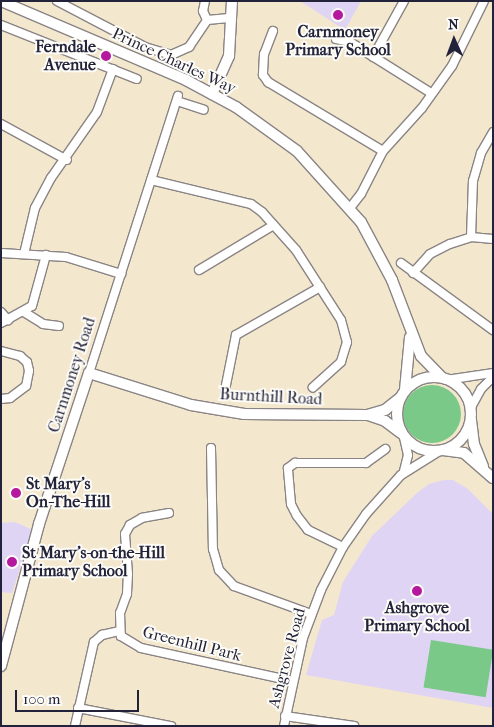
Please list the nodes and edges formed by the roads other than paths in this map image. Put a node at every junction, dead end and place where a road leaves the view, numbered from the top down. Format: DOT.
graph roads {
  1 [pos="1,1"];
  2 [pos="58,1"];
  3 [pos="205,1"];
  4 [pos="232,1"];
  5 [pos="404,1"];
  6 [pos="484,1"];
  7 [pos="232,18"];
  8 [pos="206,20"];
  9 [pos="1,24"];
  10 [pos="272,31"];
  11 [pos="336,40"];
  12 [pos="373,57"];
  13 [pos="113,69"];
  14 [pos="137,79"];
  15 [pos="431,93"];
  16 [pos="212,94"];
  17 [pos="204,110"];
  18 [pos="1,124"];
  19 [pos="493,132"];
  20 [pos="490,144"];
  21 [pos="383,151"];
  22 [pos="66,160"];
  23 [pos="151,180"];
  24 [pos="350,208"];
  25 [pos="274,226"];
  26 [pos="471,237"];
  27 [pos="493,239"];
  28 [pos="1,253"];
  29 [pos="24,254"];
  30 [pos="46,255"];
  31 [pos="400,262"];
  32 [pos="199,270"];
  33 [pos="412,273"];
  34 [pos="120,274"];
  35 [pos="320,287"];
  36 [pos="1,312"];
  37 [pos="24,312"];
  38 [pos="4,321"];
  39 [pos="59,326"];
  40 [pos="409,326"];
  41 [pos="493,330"];
  42 [pos="1,351"];
  43 [pos="89,373"];
  44 [pos="493,373"];
  45 [pos="493,377"];
  46 [pos="444,379"];
  47 [pos="313,387"];
  48 [pos="225,390"];
  49 [pos="403,394"];
  50 [pos="1,399"];
  51 [pos="470,412"];
  52 [pos="367,415"];
  53 [pos="403,436"];
  54 [pos="210,448"];
  55 [pos="385,449"];
  56 [pos="442,450"];
  57 [pos="485,469"];
  58 [pos="401,474"];
  59 [pos="493,478"];
  60 [pos="168,513"];
  61 [pos="343,547"];
  62 [pos="312,614"];
  63 [pos="119,631"];
  64 [pos="1,666"];
  65 [pos="292,681"];
  66 [pos="78,708"];
  67 [pos="285,716"];
  68 [pos="75,726"];
  69 [pos="170,726"];
  70 [pos="284,726"];
  71 [pos="354,726"];
  1 -- 16 [label="street, Prince Charles Way"];
  2 -- 8 [label="street"];
  3 -- 8 [label="street"];
  4 -- 7 [label="street"];
  5 -- 12 [label="street"];
  6 -- 15 [label="street"];
  7 -- 8 [label="street"];
  7 -- 16 [label="street"];
  9 -- 13 [label="street"];
  10 -- 21 [label="street"];
  11 -- 12 [label="street"];
  12 -- 15 [label="street"];
  13 -- 14 [label="street"];
  13 -- 22 [label="street"];
  15 -- 21 [label="street"];
  16 -- 24 [label="street, Prince Charles Way"];
  17 -- 23 [label="street, Carnmoney Road"];
  18 -- 22 [label="street"];
  19 -- 20 [label="street"];
  20 -- 26 [label="street"];
  21 -- 24 [label="street"];
  22 -- 29 [label="street"];
  23 -- 25 [label="street"];
  23 -- 34 [label="street, Carnmoney Road"];
  24 -- 40 [label="street, Prince Charles Way"];
  25 -- 32 [label="street"];
  25 -- 35 [label="street"];
  26 -- 27 [label="street"];
  26 -- 33 [label="street"];
  28 -- 29 [label="street"];
  29 -- 30 [label="street"];
  30 -- 34 [label="street"];
  30 -- 37 [label="street"];
  31 -- 33 [label="street"];
  33 -- 41 [label="street"];
  34 -- 43 [label="street, Carnmoney Road"];
  35 -- 47 [label="street"];
  35 -- 48 [label="street"];
  36 -- 38 [label="street"];
  37 -- 38 [label="street"];
  37 -- 39 [label="street"];
  40 -- 46 [label="street, Prince Charles Way"];
  40 -- 49 [label="street, Prince Charles Way"];
  42 -- 50 [label="street"];
  43 -- 52 [label="street, Burnthill Road"];
  43 -- 64 [label="street, Carnmoney Road"];
  44 -- 46 [label="street"];
  45 -- 51 [label="street"];
  46 -- 49 [label="street"];
  46 -- 51 [label="street"];
  49 -- 52 [label="street, Burnthill Road"];
  49 -- 53 [label="street"];
  51 -- 56 [label="street"];
  51 -- 57 [label="street"];
  52 -- 53 [label="street, Burnthill Road"];
  53 -- 56 [label="street"];
  53 -- 58 [label="street, Ashgrove Road"];
  54 -- 62 [label="street"];
  55 -- 61 [label="street"];
  56 -- 57 [label="street"];
  56 -- 58 [label="street, Ashgrove Road"];
  57 -- 59 [label="street"];
  58 -- 61 [label="street, Ashgrove Road"];
  60 -- 63 [label="street, Greenhill Park"];
  61 -- 62 [label="street, Ashgrove Road"];
  62 -- 65 [label="street, Ashgrove Road"];
  63 -- 65 [label="street, Greenhill Park"];
  63 -- 66 [label="street"];
  65 -- 67 [label="street, Ashgrove Road"];
  66 -- 68 [label="street"];
  66 -- 69 [label="street"];
  67 -- 70 [label="street, Ashgrove Road"];
  67 -- 71 [label="street"];
}
